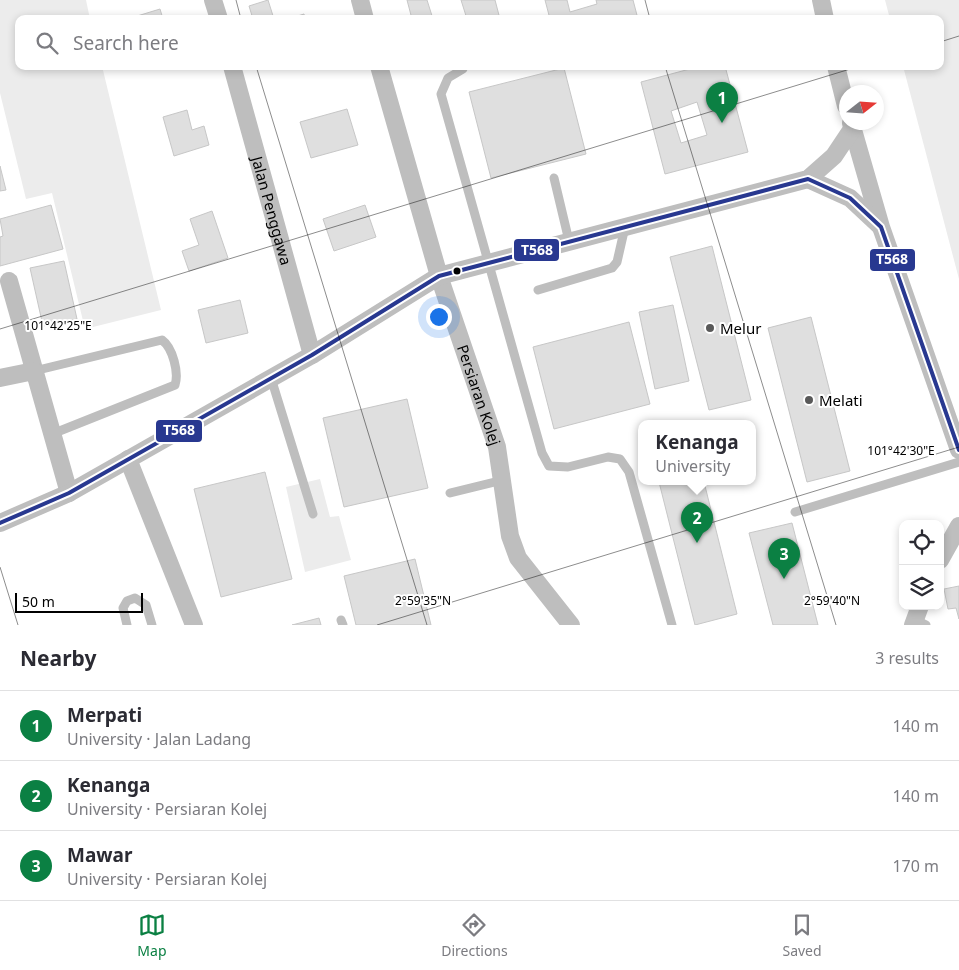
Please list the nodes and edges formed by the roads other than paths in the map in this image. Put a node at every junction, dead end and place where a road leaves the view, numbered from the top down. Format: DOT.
graph roads {
  1 [pos="213,0"];
  2 [pos="360,0"];
  3 [pos="821,0"];
  4 [pos="217,15"];
  5 [pos="364,15"];
  6 [pos="824,15"];
  7 [pos="233,70"];
  8 [pos="380,70"];
  9 [pos="463,70"];
  10 [pos="837,70"];
  11 [pos="841,85"];
  12 [pos="849,130"];
  13 [pos="852,130"];
  14 [pos="554,178"];
  15 [pos="808,179"];
  16 [pos="624,227"];
  17 [pos="881,227"];
  18 [pos="569,241"];
  19 [pos="488,263"];
  20 [pos="439,276"];
  21 [pos="9,281"];
  22 [pos="538,290"];
  23 [pos="312,355"];
  24 [pos="34,371"];
  25 [pos="0,378"];
  26 [pos="271,378"];
  27 [pos="52,434"];
  28 [pos="959,450"];
  29 [pos="128,459"];
  30 [pos="959,462"];
  31 [pos="503,480"];
  32 [pos="69,493"];
  33 [pos="450,493"];
  34 [pos="795,512"];
  35 [pos="312,514"];
  36 [pos="0,523"];
  37 [pos="959,526"];
  38 [pos="944,553"];
  39 [pos="127,625"];
  40 [pos="152,625"];
  41 [pos="194,625"];
  42 [pos="571,625"];
  43 [pos="672,625"];
  1 -- 4 [label="street"];
  2 -- 5 [label="street"];
  3 -- 6 [label="street"];
  7 -- 23 [label="street, Jalan Penggawa"];
  8 -- 20 [label="street, Persiaran Kolej"];
  9 -- 19 [label="lane"];
  10 -- 11 [label="street"];
  12 -- 15 [label="street"];
  13 -- 17 [label="street"];
  14 -- 18 [label="lane"];
  15 -- 16 [label="street"];
  15 -- 17 [label="street"];
  16 -- 18 [label="street"];
  16 -- 22 [label="lane"];
  17 -- 28 [label="street"];
  18 -- 19 [label="street"];
  19 -- 20 [label="street"];
  19 -- 43 [label="lane"];
  20 -- 23 [label="street"];
  20 -- 31 [label="street, Persiaran Kolej"];
  21 -- 24 [label="street"];
  23 -- 26 [label="street"];
  24 -- 25 [label="street"];
  24 -- 27 [label="street"];
  24 -- 27 [label="lane"];
  26 -- 29 [label="street"];
  26 -- 35 [label="lane"];
  27 -- 32 [label="street"];
  29 -- 32 [label="street"];
  29 -- 41 [label="street"];
  30 -- 34 [label="lane"];
  31 -- 33 [label="lane"];
  31 -- 42 [label="street, Persiaran Kolej"];
  32 -- 36 [label="street"];
  37 -- 38 [label="street"];
  39 -- 40 [label="lane"];
}
